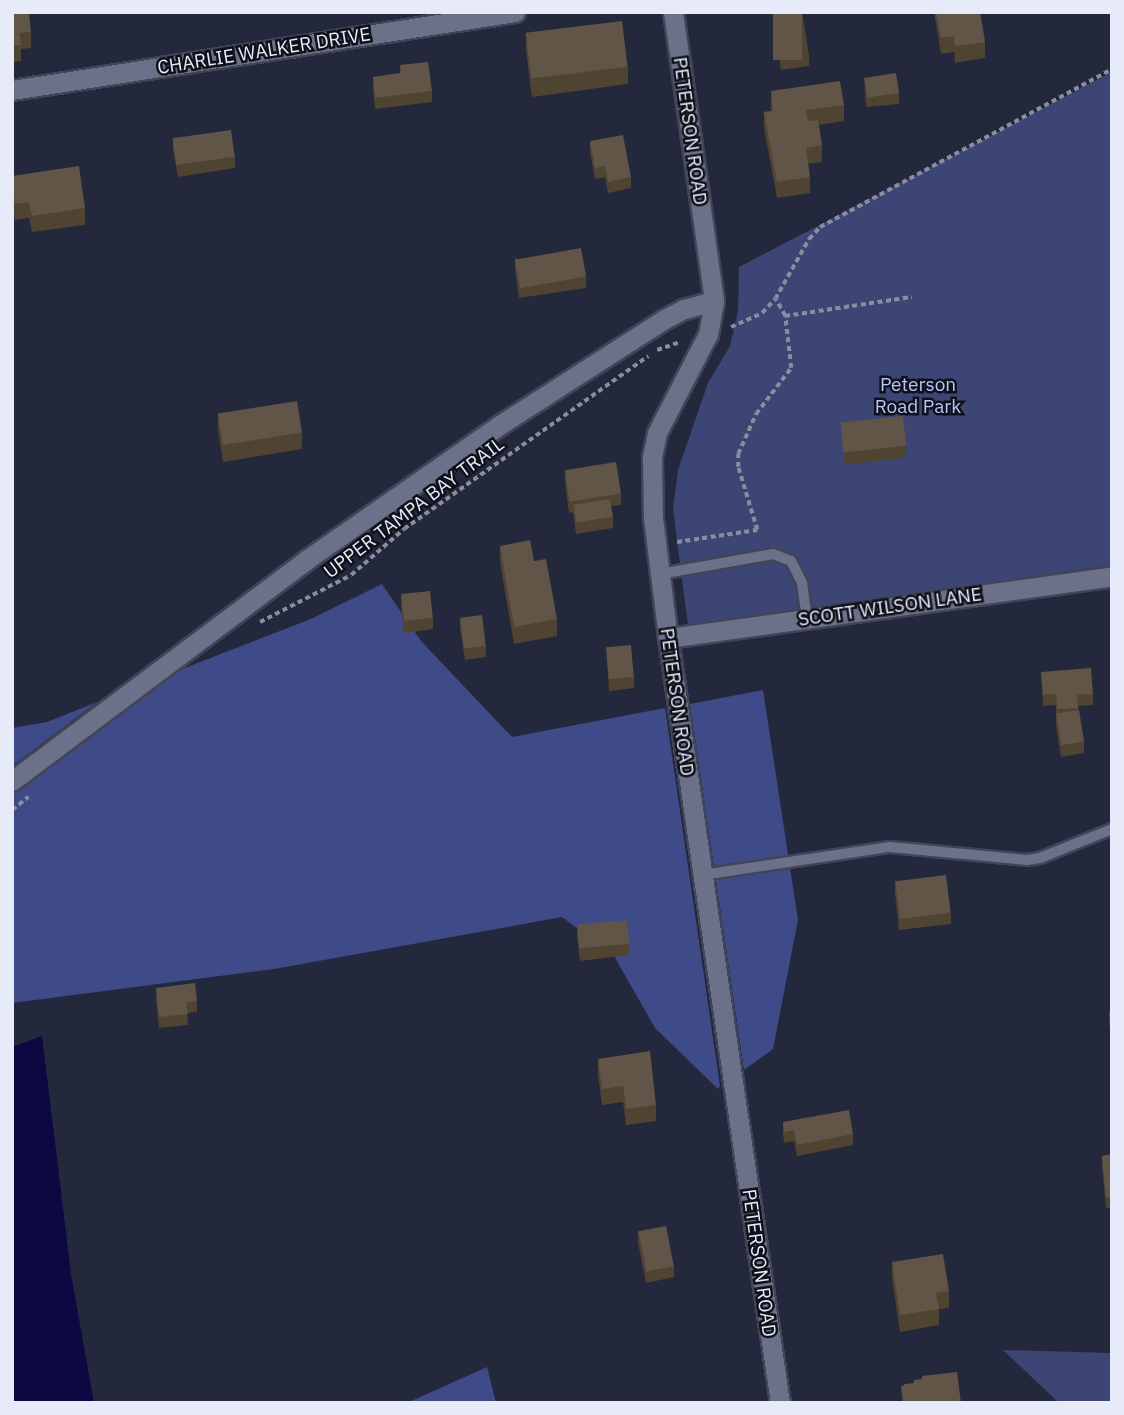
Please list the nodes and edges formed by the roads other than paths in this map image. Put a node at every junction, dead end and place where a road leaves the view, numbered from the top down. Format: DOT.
graph roads {
  1 [pos="516,12"];
  2 [pos="673,12"];
  3 [pos="12,90"];
  4 [pos="714,300"];
  5 [pos="660,574"];
  6 [pos="1112,576"];
  7 [pos="807,618"];
  8 [pos="668,638"];
  9 [pos="12,781"];
  10 [pos="1112,830"];
  11 [pos="702,875"];
  12 [pos="780,1403"];
  1 -- 3 [label="street, CHARLIE WALKER DRIVE"];
  2 -- 4 [label="street, PETERSON ROAD"];
  4 -- 5 [label="street, PETERSON ROAD"];
  4 -- 9 [label="street"];
  5 -- 7 [label="lane"];
  5 -- 8 [label="street, PETERSON ROAD"];
  6 -- 7 [label="street, SCOTT WILSON LANE"];
  7 -- 8 [label="street, SCOTT WILSON LANE"];
  8 -- 11 [label="street, PETERSON ROAD"];
  10 -- 11 [label="lane"];
  11 -- 12 [label="street, PETERSON ROAD"];
}
